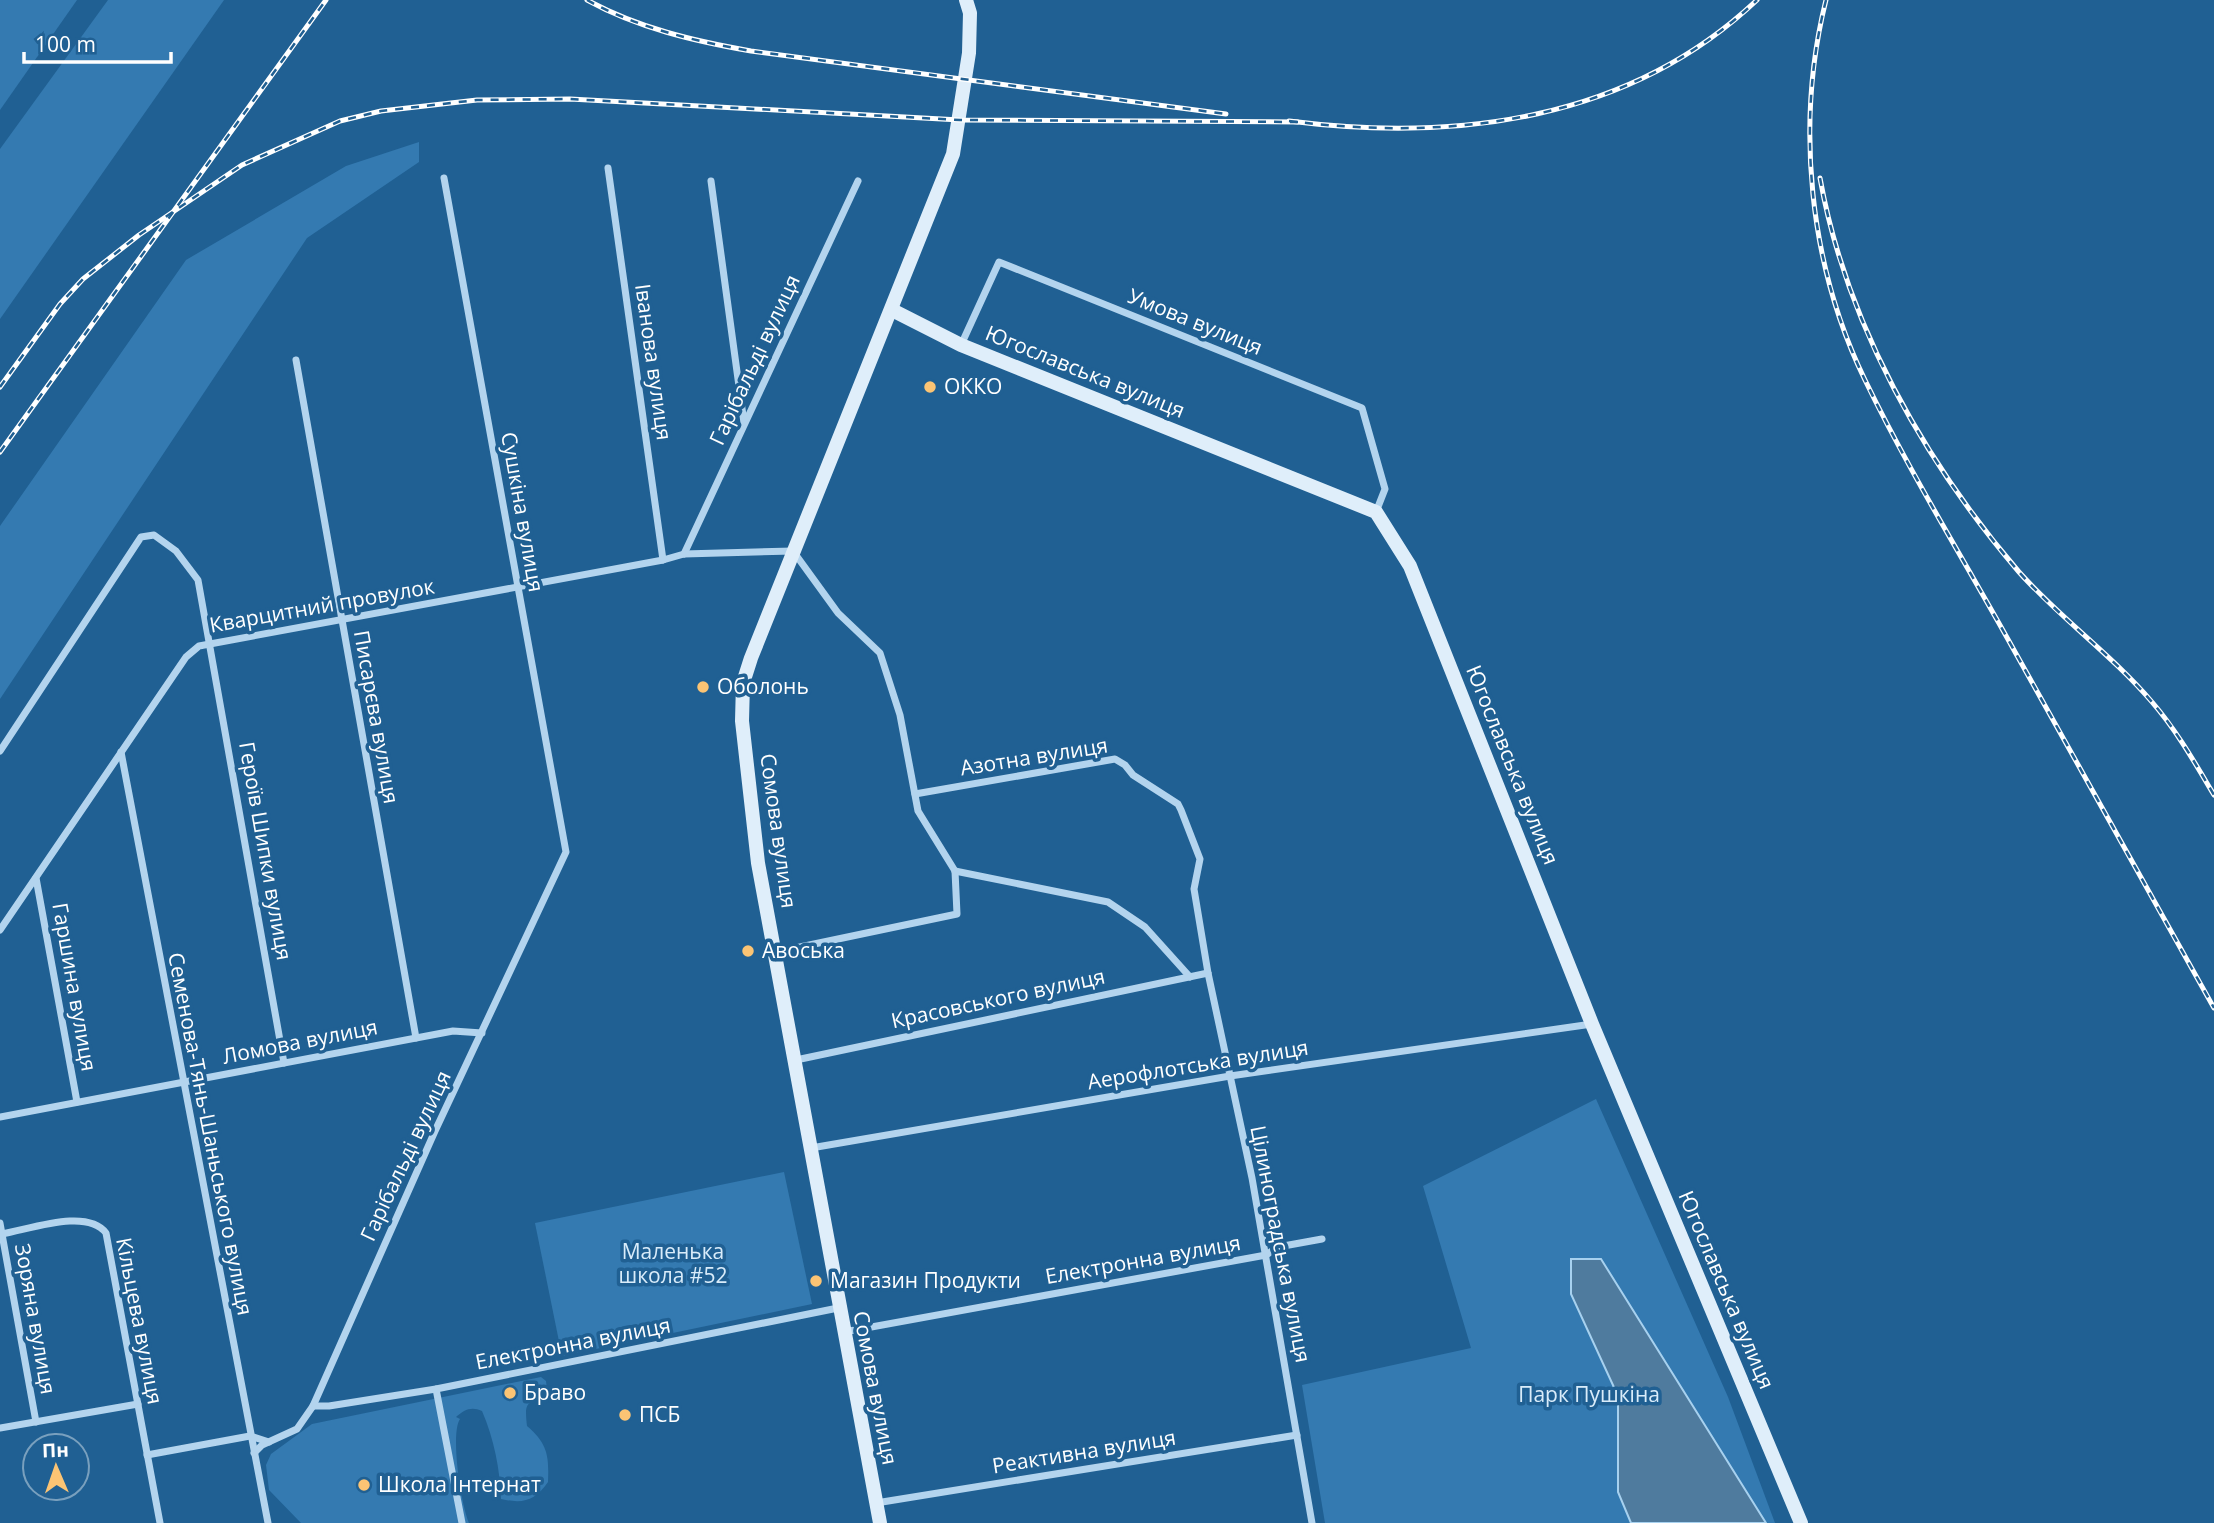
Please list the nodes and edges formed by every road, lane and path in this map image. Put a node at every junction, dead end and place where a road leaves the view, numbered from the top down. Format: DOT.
graph roads {
  1 [pos="966,0"];
  2 [pos="608,168"];
  3 [pos="444,178"];
  4 [pos="711,181"];
  5 [pos="858,181"];
  6 [pos="892,310"];
  7 [pos="961,345"];
  8 [pos="296,360"];
  9 [pos="744,423"];
  10 [pos="1376,512"];
  11 [pos="793,551"];
  12 [pos="684,554"];
  13 [pos="663,560"];
  14 [pos="518,588"];
  15 [pos="342,622"];
  16 [pos="211,645"];
  17 [pos="0,751"];
  18 [pos="121,752"];
  19 [pos="915,794"];
  20 [pos="566,852"];
  21 [pos="955,871"];
  22 [pos="36,878"];
  23 [pos="0,930"];
  24 [pos="776,952"];
  25 [pos="1208,973"];
  26 [pos="1190,977"];
  27 [pos="1592,1024"];
  28 [pos="482,1032"];
  29 [pos="416,1038"];
  30 [pos="796,1060"];
  31 [pos="284,1063"];
  32 [pos="1230,1076"];
  33 [pos="183,1082"];
  34 [pos="77,1102"];
  35 [pos="0,1117"];
  36 [pos="811,1148"];
  37 [pos="0,1223"];
  38 [pos="2,1234"];
  39 [pos="1322,1239"];
  40 [pos="3,1252"];
  41 [pos="1266,1255"];
  42 [pos="838,1308"];
  43 [pos="843,1332"];
  44 [pos="436,1389"];
  45 [pos="138,1404"];
  46 [pos="313,1406"];
  47 [pos="36,1422"];
  48 [pos="0,1428"];
  49 [pos="1297,1435"];
  50 [pos="250,1436"];
  51 [pos="269,1442"];
  52 [pos="254,1453"];
  53 [pos="147,1455"];
  54 [pos="876,1503"];
  55 [pos="160,1523"];
  56 [pos="268,1523"];
  57 [pos="462,1523"];
  58 [pos="880,1523"];
  59 [pos="1312,1523"];
  60 [pos="1801,1523"];
  1 -- 6 [label="street, Сомова вулиця"];
  2 -- 13 [label="street, Іванова вулиця"];
  3 -- 14 [label="street, Сушкіна вулиця"];
  4 -- 9 [label="street"];
  5 -- 9 [label="street, Гарібальді вулиця"];
  6 -- 7 [label="street, Югославська вулиця"];
  6 -- 11 [label="street, Сомова вулиця"];
  7 -- 10 [label="street, Югославська вулиця"];
  7 -- 10 [label="street, Умова вулиця"];
  8 -- 15 [label="street, Писарєва вулиця"];
  9 -- 12 [label="street, Гарібальді вулиця"];
  10 -- 27 [label="street, Югославська вулиця"];
  11 -- 12 [label="street, Кварцитний провулок"];
  11 -- 19 [label="street"];
  11 -- 24 [label="street, Сомова вулиця"];
  12 -- 13 [label="street, Кварцитний провулок"];
  13 -- 14 [label="street, Кварцитний провулок"];
  14 -- 15 [label="street, Кварцитний провулок"];
  14 -- 20 [label="street, Сушкіна вулиця"];
  15 -- 16 [label="street, Кварцитний провулок"];
  15 -- 29 [label="street, Писарєва вулиця"];
  16 -- 17 [label="street, Героїв Шипки вулиця"];
  16 -- 18 [label="street, Кварцитний провулок"];
  16 -- 31 [label="street, Героїв Шипки вулиця"];
  18 -- 22 [label="street, Кварцитний провулок"];
  18 -- 33 [label="street, Семенова-Тянь-Шаньського вулиця"];
  19 -- 21 [label="street"];
  19 -- 25 [label="street, Азотна вулиця"];
  20 -- 28 [label="street, Гарібальді вулиця"];
  21 -- 24 [label="street"];
  21 -- 26 [label="street"];
  22 -- 23 [label="street, Кварцитний провулок"];
  22 -- 34 [label="street, Гаршина вулиця"];
  24 -- 30 [label="street, Сомова вулиця"];
  25 -- 26 [label="street, Красовського вулиця"];
  25 -- 32 [label="street, Цілиноградська вулиця"];
  26 -- 30 [label="street, Красовського вулиця"];
  27 -- 32 [label="street, Аерофлотська вулиця"];
  27 -- 60 [label="street, Югославська вулиця"];
  28 -- 29 [label="street, Ломова вулиця"];
  28 -- 46 [label="street, Гарібальді вулиця"];
  29 -- 31 [label="street, Ломова вулиця"];
  30 -- 36 [label="street, Сомова вулиця"];
  31 -- 33 [label="street, Ломова вулиця"];
  32 -- 36 [label="street, Аерофлотська вулиця"];
  32 -- 41 [label="street, Цілиноградська вулиця"];
  33 -- 34 [label="street, Ломова вулиця"];
  33 -- 50 [label="street, Семенова-Тянь-Шаньського вулиця"];
  34 -- 35 [label="street, Ломова вулиця"];
  36 -- 42 [label="street, Сомова вулиця"];
  37 -- 38 [label="street, Зоряна вулиця"];
  38 -- 40 [label="street, Зоряна вулиця"];
  38 -- 45 [label="street, Кільцева вулиця"];
  39 -- 41 [label="street, Електронна вулиця"];
  40 -- 47 [label="street, Зоряна вулиця"];
  41 -- 43 [label="street, Електронна вулиця"];
  41 -- 49 [label="street, Цілиноградська вулиця"];
  42 -- 43 [label="street, Сомова вулиця"];
  42 -- 44 [label="street, Електронна вулиця"];
  43 -- 54 [label="street, Сомова вулиця"];
  44 -- 46 [label="street, Електронна вулиця"];
  44 -- 57 [label="street"];
  45 -- 47 [label="street"];
  45 -- 53 [label="street, Кільцева вулиця"];
  46 -- 51 [label="street, Гарібальді вулиця"];
  47 -- 48 [label="street"];
  49 -- 54 [label="street, Реактивна вулиця"];
  49 -- 59 [label="street, Цілиноградська вулиця"];
  50 -- 51 [label="street"];
  50 -- 52 [label="street, Семенова-Тянь-Шаньського вулиця"];
  50 -- 53 [label="street"];
  51 -- 52 [label="street, Гарібальді вулиця"];
  52 -- 56 [label="street, Семенова-Тянь-Шаньського вулиця"];
  53 -- 55 [label="street, Кільцева вулиця"];
  54 -- 58 [label="street, Сомова вулиця"];
}
